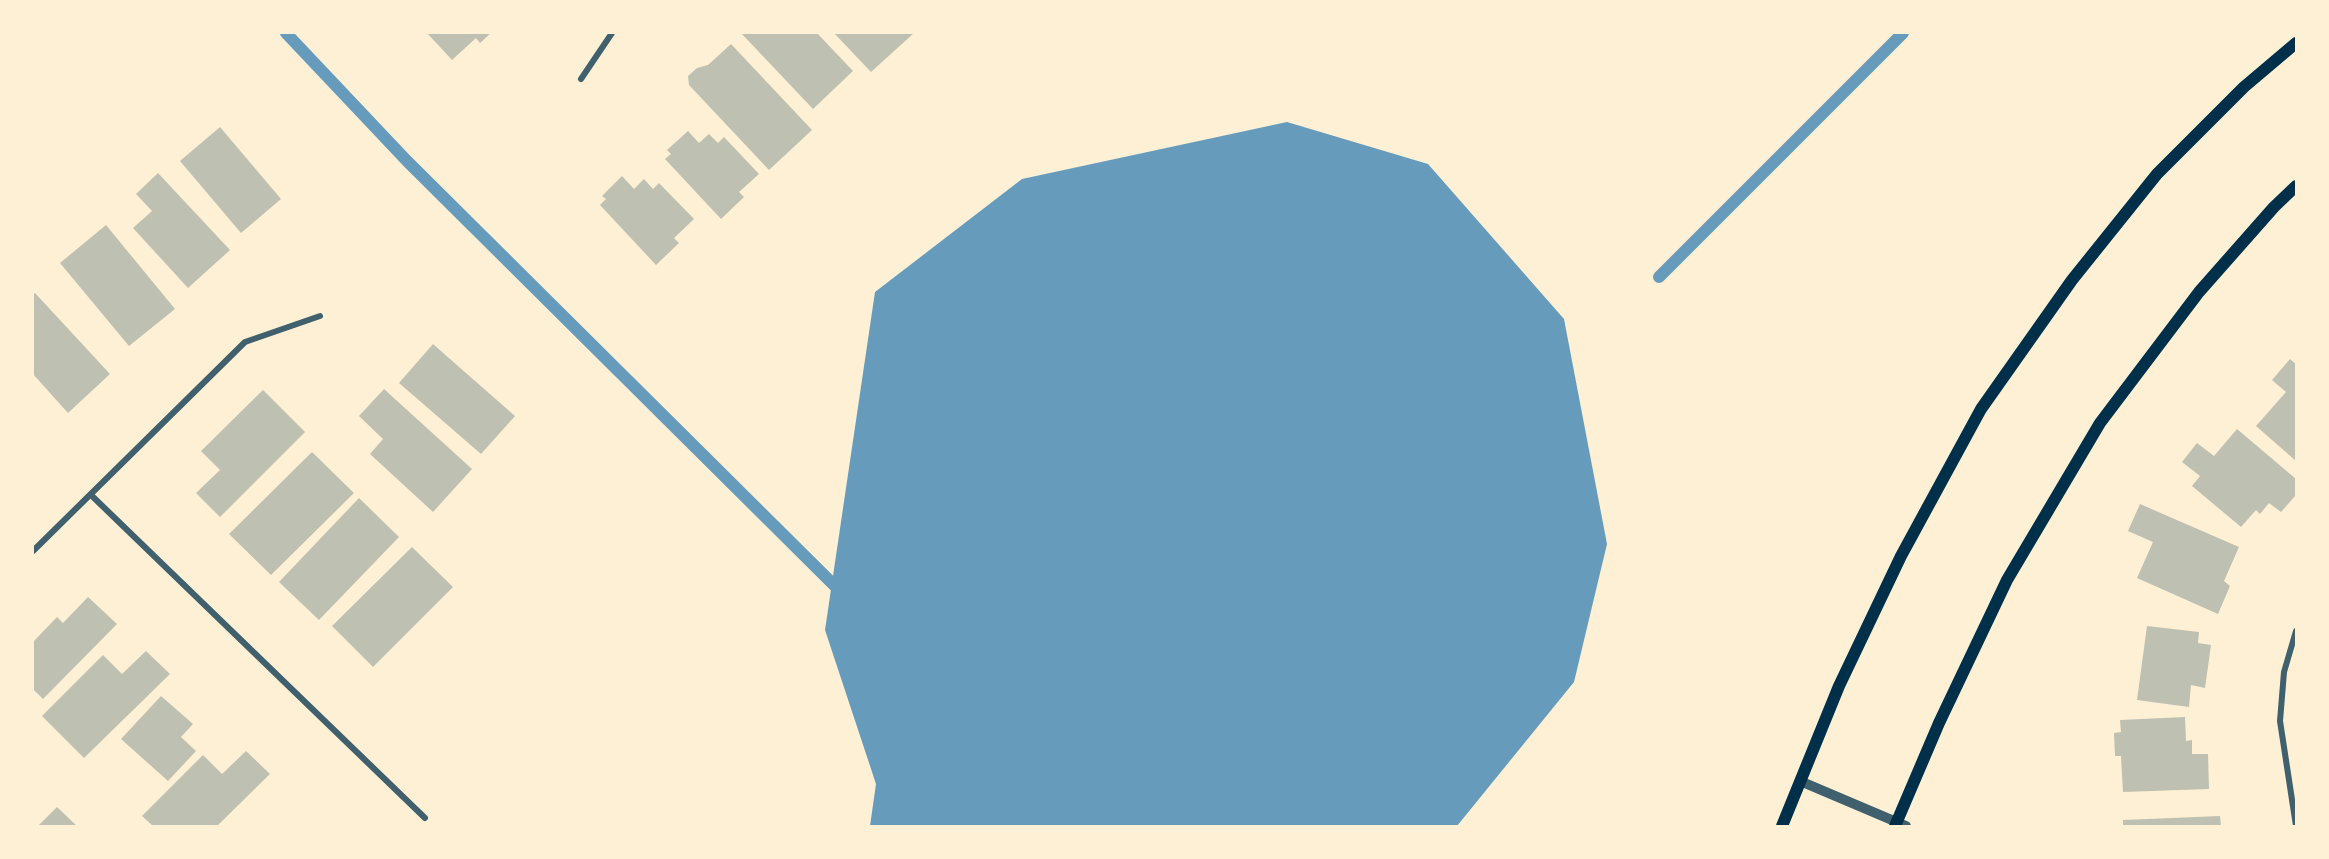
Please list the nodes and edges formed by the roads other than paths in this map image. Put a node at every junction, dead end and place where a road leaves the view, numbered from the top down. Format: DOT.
graph roads {
  1 [pos="612,33"];
  2 [pos="2296,43"];
  3 [pos="581,79"];
  4 [pos="2296,186"];
  5 [pos="320,316"];
  6 [pos="91,495"];
  7 [pos="33,551"];
  8 [pos="2296,631"];
  9 [pos="1800,781"];
  10 [pos="425,818"];
  11 [pos="1899,825"];
  12 [pos="1782,826"];
  13 [pos="2296,826"];
  1 -- 3 [label="street"];
  2 -- 9 [label="main road"];
  4 -- 11 [label="main road"];
  5 -- 6 [label="street"];
  6 -- 7 [label="street"];
  6 -- 10 [label="street"];
  8 -- 13 [label="street"];
  9 -- 11 [label="street"];
  9 -- 12 [label="main road"];
}
